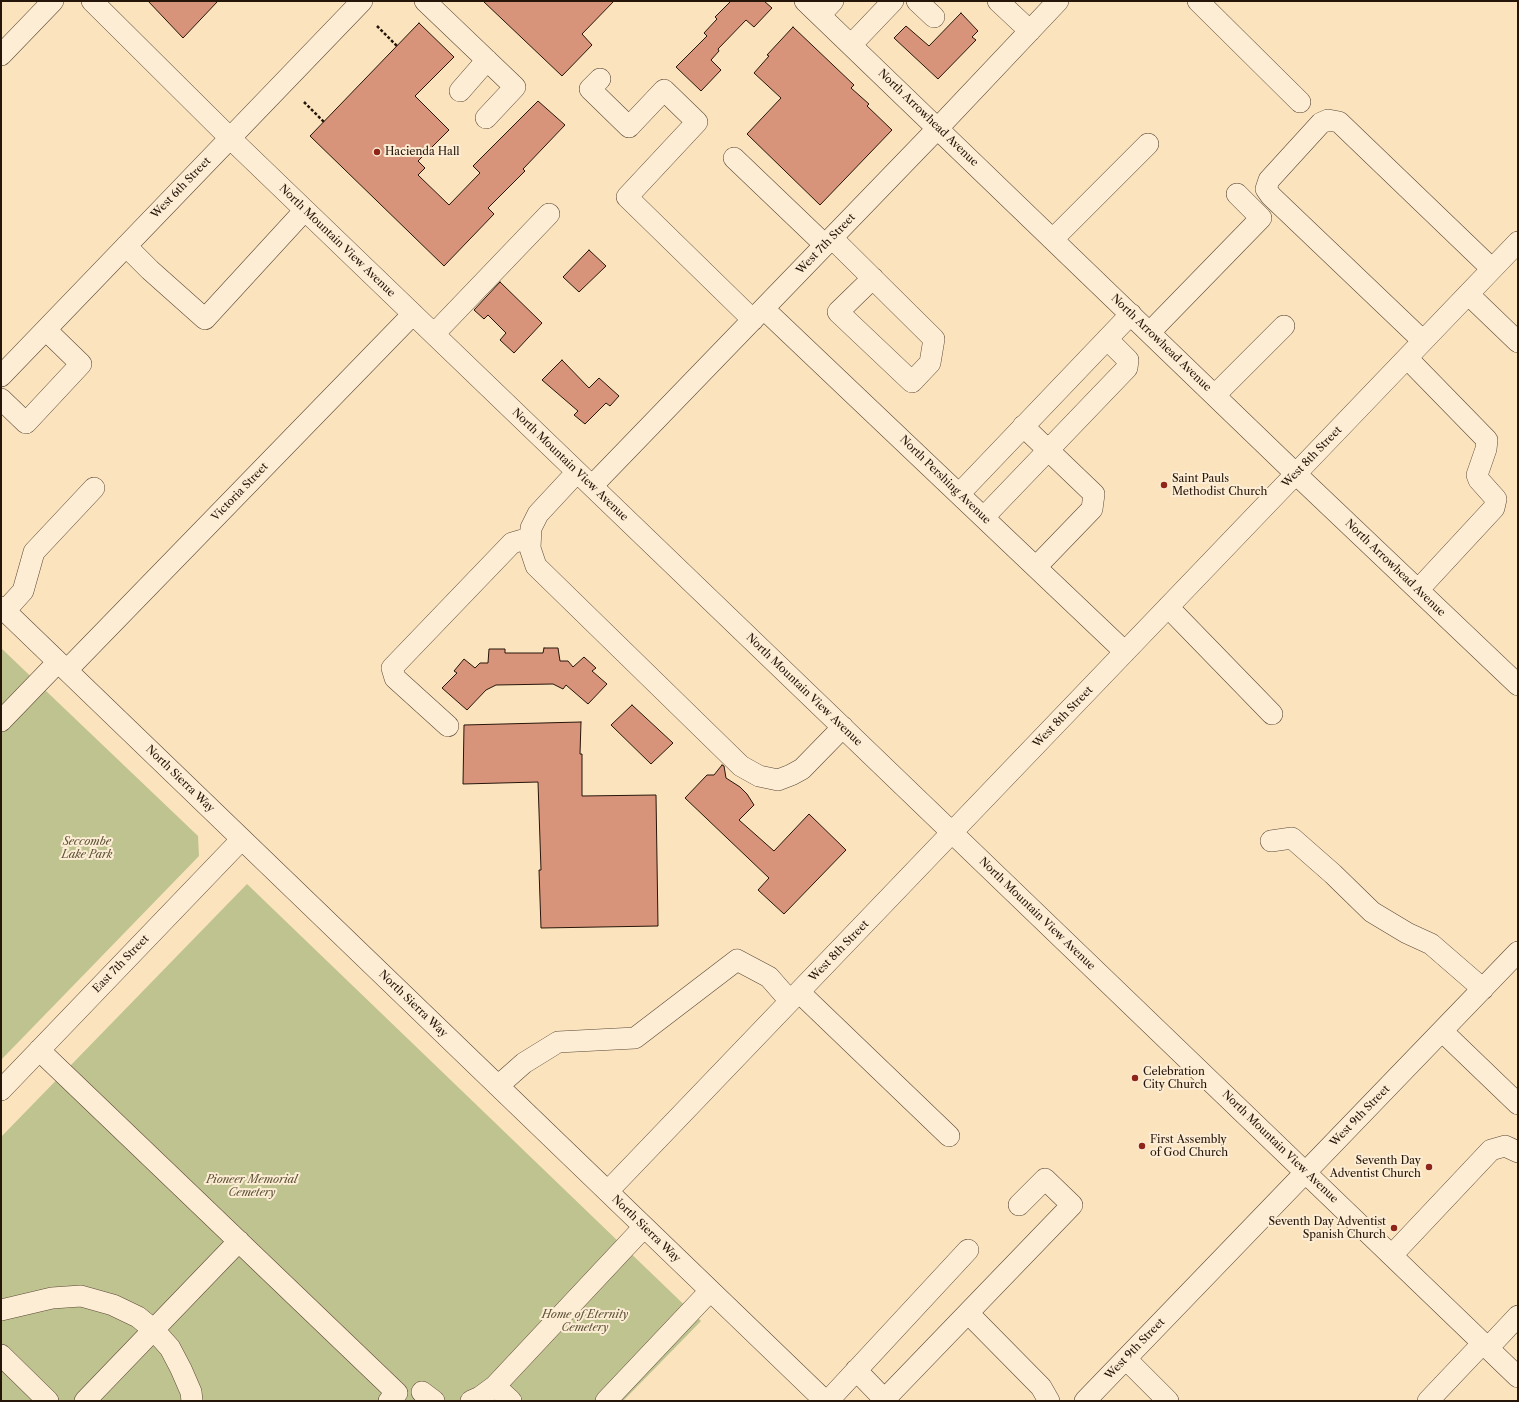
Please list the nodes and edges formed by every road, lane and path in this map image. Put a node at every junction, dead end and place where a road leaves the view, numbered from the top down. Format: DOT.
graph roads {
  1 [pos="53,1"];
  2 [pos="92,1"];
  3 [pos="425,1"];
  4 [pos="893,1"];
  5 [pos="917,1"];
  6 [pos="998,1"];
  7 [pos="1058,1"];
  8 [pos="1198,1"];
  9 [pos="358,3"];
  10 [pos="819,6"];
  11 [pos="934,17"];
  12 [pos="377,26"];
  13 [pos="1030,31"];
  14 [pos="851,45"];
  15 [pos="397,46"];
  16 [pos="1,55"];
  17 [pos="487,60"];
  18 [pos="600,79"];
  19 [pos="460,91"];
  20 [pos="304,102"];
  21 [pos="1300,102"];
  22 [pos="486,118"];
  23 [pos="324,122"];
  24 [pos="938,128"];
  25 [pos="230,138"];
  26 [pos="1148,144"];
  27 [pos="734,158"];
  28 [pos="1237,194"];
  29 [pos="305,210"];
  30 [pos="549,214"];
  31 [pos="1053,239"];
  32 [pos="829,242"];
  33 [pos="1518,242"];
  34 [pos="126,246"];
  35 [pos="1492,269"];
  36 [pos="873,278"];
  37 [pos="1468,294"];
  38 [pos="413,314"];
  39 [pos="759,314"];
  40 [pos="1131,314"];
  41 [pos="1284,326"];
  42 [pos="46,330"];
  43 [pos="1150,332"];
  44 [pos="434,334"];
  45 [pos="1107,339"];
  46 [pos="1423,341"];
  47 [pos="1518,342"];
  48 [pos="1407,358"];
  49 [pos="1,376"];
  50 [pos="1215,396"];
  51 [pos="1,399"];
  52 [pos="1024,426"];
  53 [pos="1048,450"];
  54 [pos="577,472"];
  55 [pos="1296,474"];
  56 [pos="592,486"];
  57 [pos="94,488"];
  58 [pos="959,494"];
  59 [pos="984,517"];
  60 [pos="529,538"];
  61 [pos="1036,567"];
  62 [pos="1418,590"];
  63 [pos="1168,607"];
  64 [pos="3,609"];
  65 [pos="1125,652"];
  66 [pos="62,666"];
  67 [pos="1518,685"];
  68 [pos="1272,714"];
  69 [pos="1,721"];
  70 [pos="448,726"];
  71 [pos="843,727"];
  72 [pos="952,833"];
  73 [pos="242,839"];
  74 [pos="1271,842"];
  75 [pos="1518,952"];
  76 [pos="1483,989"];
  77 [pos="795,997"];
  78 [pos="1442,1031"];
  79 [pos="39,1050"];
  80 [pos="498,1086"];
  81 [pos="1,1090"];
  82 [pos="1518,1104"];
  83 [pos="949,1136"];
  84 [pos="1518,1152"];
  85 [pos="1306,1172"];
  86 [pos="608,1192"];
  87 [pos="1019,1205"];
  88 [pos="644,1227"];
  89 [pos="240,1242"];
  90 [pos="968,1250"];
  91 [pos="1392,1255"];
  92 [pos="710,1291"];
  93 [pos="1,1310"];
  94 [pos="1518,1316"];
  95 [pos="962,1320"];
  96 [pos="154,1330"];
  97 [pos="1486,1345"];
  98 [pos="1,1355"];
  99 [pos="1126,1359"];
  100 [pos="856,1370"];
  101 [pos="1518,1376"];
  102 [pos="495,1386"];
  103 [pos="884,1400"];
  104 [pos="48,1401"];
  105 [pos="85,1401"];
  106 [pos="192,1401"];
  107 [pos="389,1401"];
  108 [pos="471,1401"];
  109 [pos="511,1401"];
  110 [pos="606,1401"];
  111 [pos="826,1401"];
  112 [pos="1049,1401"];
  113 [pos="1085,1401"];
  114 [pos="1168,1401"];
  115 [pos="1428,1401"];
  1 -- 16 [label="street"];
  2 -- 25 [label="street, North Mountain View Avenue"];
  3 -- 17 [label="street"];
  4 -- 14 [label="street"];
  5 -- 11 [label="street"];
  6 -- 13 [label="street"];
  7 -- 13 [label="street, West 7th Street"];
  8 -- 21 [label="street"];
  9 -- 25 [label="street, West 6th Street"];
  10 -- 14 [label="street, North Arrowhead Avenue"];
  12 -- 15 [label="path"];
  13 -- 24 [label="street, West 7th Street"];
  14 -- 24 [label="street, North Arrowhead Avenue"];
  17 -- 19 [label="street"];
  17 -- 22 [label="street"];
  18 -- 39 [label="street, North Pershing Avenue"];
  20 -- 23 [label="path"];
  24 -- 31 [label="street, North Arrowhead Avenue"];
  24 -- 32 [label="street, West 7th Street"];
  25 -- 29 [label="street, North Mountain View Avenue"];
  25 -- 34 [label="street, West 6th Street"];
  26 -- 31 [label="street"];
  27 -- 32 [label="street"];
  28 -- 43 [label="street"];
  29 -- 34 [label="street"];
  29 -- 38 [label="street, North Mountain View Avenue"];
  30 -- 44 [label="street"];
  31 -- 40 [label="street, North Arrowhead Avenue"];
  32 -- 36 [label="street"];
  32 -- 39 [label="street, West 7th Street"];
  33 -- 35 [label="street, West 8th Street"];
  34 -- 42 [label="street, West 6th Street"];
  35 -- 37 [label="street, West 8th Street"];
  35 -- 46 [label="street"];
  36 -- 36 [label="street"];
  37 -- 46 [label="street, West 8th Street"];
  37 -- 47 [label="street"];
  38 -- 44 [label="street, North Mountain View Avenue"];
  38 -- 66 [label="street, Victoria Street"];
  39 -- 56 [label="street, West 7th Street"];
  39 -- 58 [label="street, North Pershing Avenue"];
  40 -- 43 [label="street, North Arrowhead Avenue"];
  40 -- 45 [label="street"];
  41 -- 50 [label="street"];
  42 -- 49 [label="street, West 6th Street"];
  42 -- 51 [label="street"];
  43 -- 50 [label="street, North Arrowhead Avenue"];
  44 -- 54 [label="street, North Mountain View Avenue"];
  45 -- 52 [label="street"];
  45 -- 53 [label="street"];
  46 -- 48 [label="street, West 8th Street"];
  48 -- 55 [label="street, West 8th Street"];
  48 -- 62 [label="street"];
  50 -- 55 [label="street, North Arrowhead Avenue"];
  52 -- 53 [label="street"];
  52 -- 58 [label="street"];
  53 -- 59 [label="street"];
  53 -- 61 [label="street"];
  54 -- 56 [label="street, North Mountain View Avenue"];
  54 -- 60 [label="street"];
  55 -- 62 [label="street, North Arrowhead Avenue"];
  55 -- 63 [label="street, West 8th Street"];
  56 -- 71 [label="street, North Mountain View Avenue"];
  57 -- 64 [label="street"];
  58 -- 59 [label="street, North Pershing Avenue"];
  59 -- 61 [label="street, North Pershing Avenue"];
  60 -- 70 [label="street"];
  60 -- 71 [label="street"];
  61 -- 65 [label="street, North Pershing Avenue"];
  62 -- 67 [label="street, North Arrowhead Avenue"];
  63 -- 65 [label="street, West 8th Street"];
  63 -- 68 [label="street"];
  64 -- 66 [label="street, North Sierra Way"];
  65 -- 72 [label="street, West 8th Street"];
  66 -- 69 [label="street, Victoria Street"];
  66 -- 73 [label="street, North Sierra Way"];
  71 -- 72 [label="street, North Mountain View Avenue"];
  72 -- 77 [label="street, West 8th Street"];
  72 -- 85 [label="street, North Mountain View Avenue"];
  73 -- 79 [label="street, East 7th Street"];
  73 -- 80 [label="street, North Sierra Way"];
  74 -- 76 [label="street"];
  75 -- 76 [label="street, West 9th Street"];
  76 -- 78 [label="street, West 9th Street"];
  77 -- 80 [label="street"];
  77 -- 83 [label="street"];
  77 -- 86 [label="street, West 8th Street"];
  78 -- 82 [label="street"];
  78 -- 85 [label="street, West 9th Street"];
  79 -- 81 [label="street, East 7th Street"];
  79 -- 89 [label="street"];
  80 -- 86 [label="street, North Sierra Way"];
  84 -- 91 [label="street"];
  85 -- 91 [label="street, North Mountain View Avenue"];
  85 -- 99 [label="street, West 9th Street"];
  86 -- 88 [label="street, North Sierra Way"];
  87 -- 95 [label="street"];
  88 -- 92 [label="street, North Sierra Way"];
  88 -- 102 [label="street"];
  89 -- 96 [label="street"];
  89 -- 107 [label="street"];
  90 -- 100 [label="street"];
  91 -- 97 [label="street, North Mountain View Avenue"];
  92 -- 110 [label="street"];
  92 -- 111 [label="street, North Sierra Way"];
  93 -- 96 [label="street"];
  94 -- 97 [label="street"];
  95 -- 103 [label="street"];
  95 -- 112 [label="street"];
  96 -- 105 [label="street"];
  96 -- 106 [label="street"];
  97 -- 101 [label="street, North Mountain View Avenue"];
  97 -- 115 [label="street"];
  98 -- 104 [label="street"];
  99 -- 113 [label="street, West 9th Street"];
  99 -- 114 [label="street"];
  100 -- 103 [label="street"];
  100 -- 111 [label="street"];
  102 -- 108 [label="street"];
  102 -- 109 [label="street"];
}
